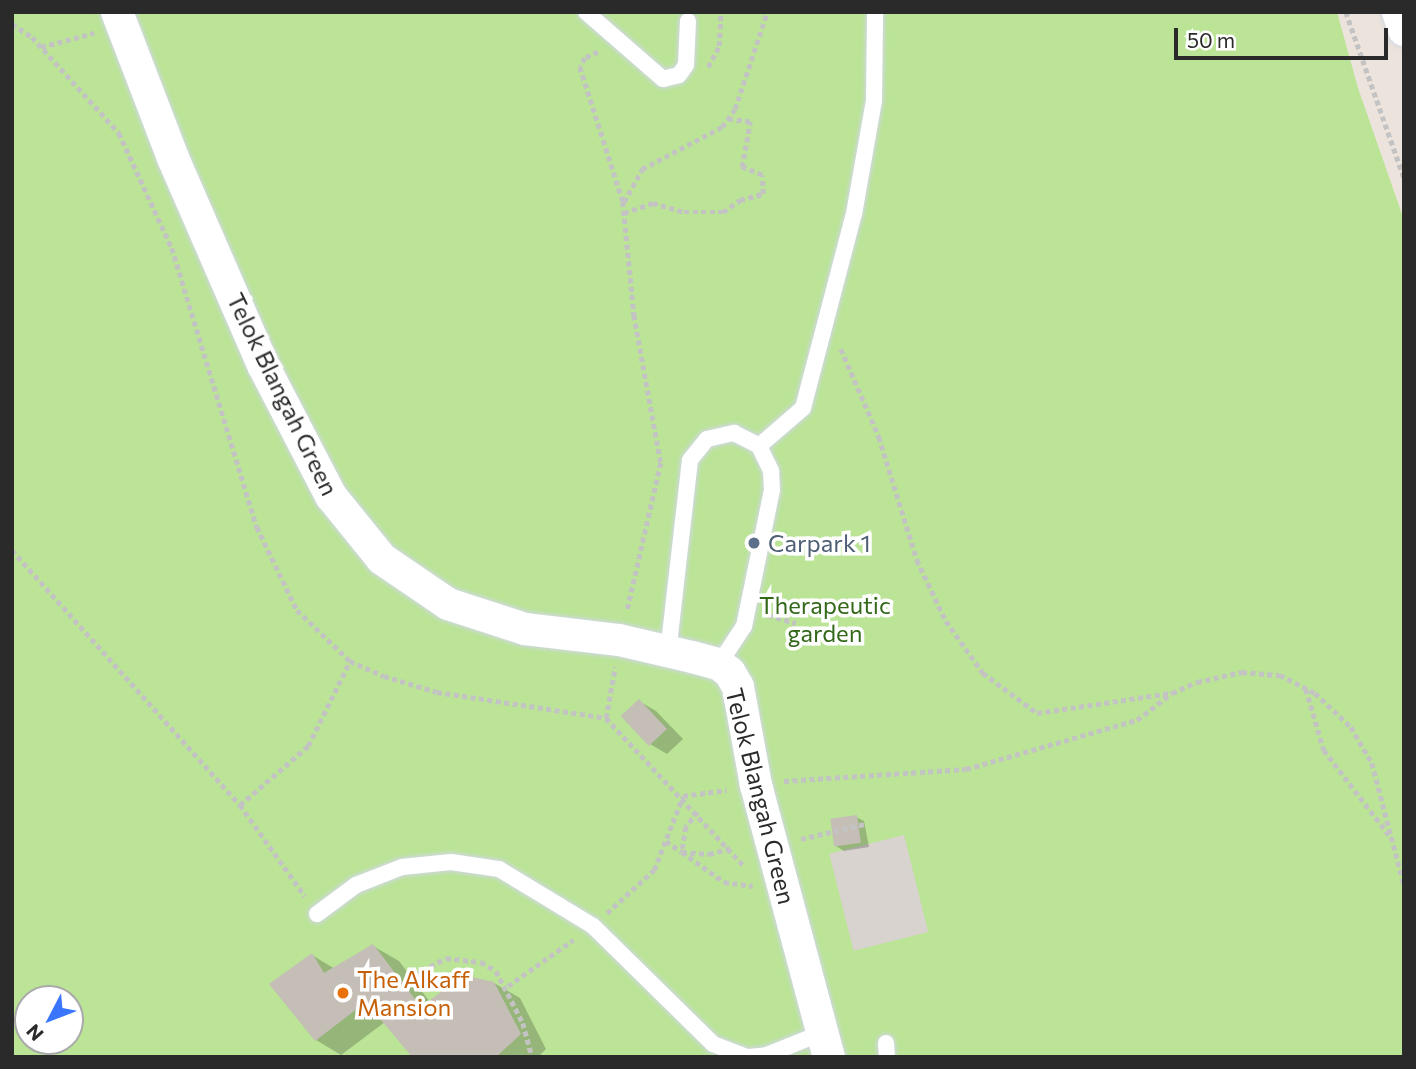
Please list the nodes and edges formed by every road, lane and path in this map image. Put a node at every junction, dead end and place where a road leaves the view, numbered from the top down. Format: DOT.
graph roads {
  1 [pos="117,12"];
  2 [pos="586,12"];
  3 [pos="721,12"];
  4 [pos="767,12"];
  5 [pos="875,12"];
  6 [pos="1346,12"];
  7 [pos="1398,12"];
  8 [pos="688,21"];
  9 [pos="1404,30"];
  10 [pos="85,35"];
  11 [pos="41,47"];
  12 [pos="608,58"];
  13 [pos="704,71"];
  14 [pos="728,119"];
  15 [pos="1404,178"];
  16 [pos="623,202"];
  17 [pos="624,213"];
  18 [pos="827,316"];
  19 [pos="759,446"];
  20 [pos="12,550"];
  21 [pos="768,615"];
  22 [pos="796,623"];
  23 [pos="619,640"];
  24 [pos="668,653"];
  25 [pos="350,661"];
  26 [pos="719,664"];
  27 [pos="1306,689"];
  28 [pos="1172,693"];
  29 [pos="756,785"];
  30 [pos="683,796"];
  31 [pos="240,805"];
  32 [pos="698,812"];
  33 [pos="865,824"];
  34 [pos="1390,836"];
  35 [pos="799,840"];
  36 [pos="666,841"];
  37 [pos="731,848"];
  38 [pos="682,852"];
  39 [pos="654,870"];
  40 [pos="1404,885"];
  41 [pos="317,914"];
  42 [pos="415,975"];
  43 [pos="826,1044"];
  44 [pos="532,1057"];
  45 [pos="748,1057"];
  1 -- 23 [label="street, Telok Blangah Green"];
  2 -- 8 [label="lane"];
  3 -- 13 [label="path"];
  4 -- 14 [label="path"];
  5 -- 18 [label="lane"];
  6 -- 15 [label="path"];
  7 -- 9 [label="street"];
  10 -- 11 [label="path"];
  12 -- 16 [label="path"];
  14 -- 16 [label="path"];
  14 -- 17 [label="path"];
  16 -- 17 [label="path"];
  17 -- 23 [label="path"];
  18 -- 19 [label="lane"];
  18 -- 28 [label="path"];
  19 -- 24 [label="lane"];
  19 -- 26 [label="lane"];
  20 -- 31 [label="path"];
  21 -- 22 [label="path"];
  23 -- 24 [label="street, Telok Blangah Green"];
  23 -- 30 [label="path"];
  24 -- 26 [label="street, Telok Blangah Green"];
  25 -- 31 [label="path"];
  26 -- 29 [label="street, Telok Blangah Green"];
  27 -- 28 [label="path"];
  27 -- 34 [label="path"];
  27 -- 34 [label="path"];
  28 -- 29 [label="path"];
  29 -- 30 [label="path"];
  29 -- 43 [label="street, Telok Blangah Green"];
  30 -- 32 [label="path"];
  30 -- 36 [label="path"];
  31 -- 41 [label="path"];
  32 -- 37 [label="path"];
  32 -- 38 [label="path"];
  33 -- 35 [label="path"];
  34 -- 40 [label="path"];
  36 -- 38 [label="path"];
  36 -- 39 [label="path"];
  37 -- 38 [label="path"];
  37 -- 38 [label="path"];
  41 -- 45 [label="lane"];
  42 -- 44 [label="path"];
  43 -- 45 [label="lane"];
}
